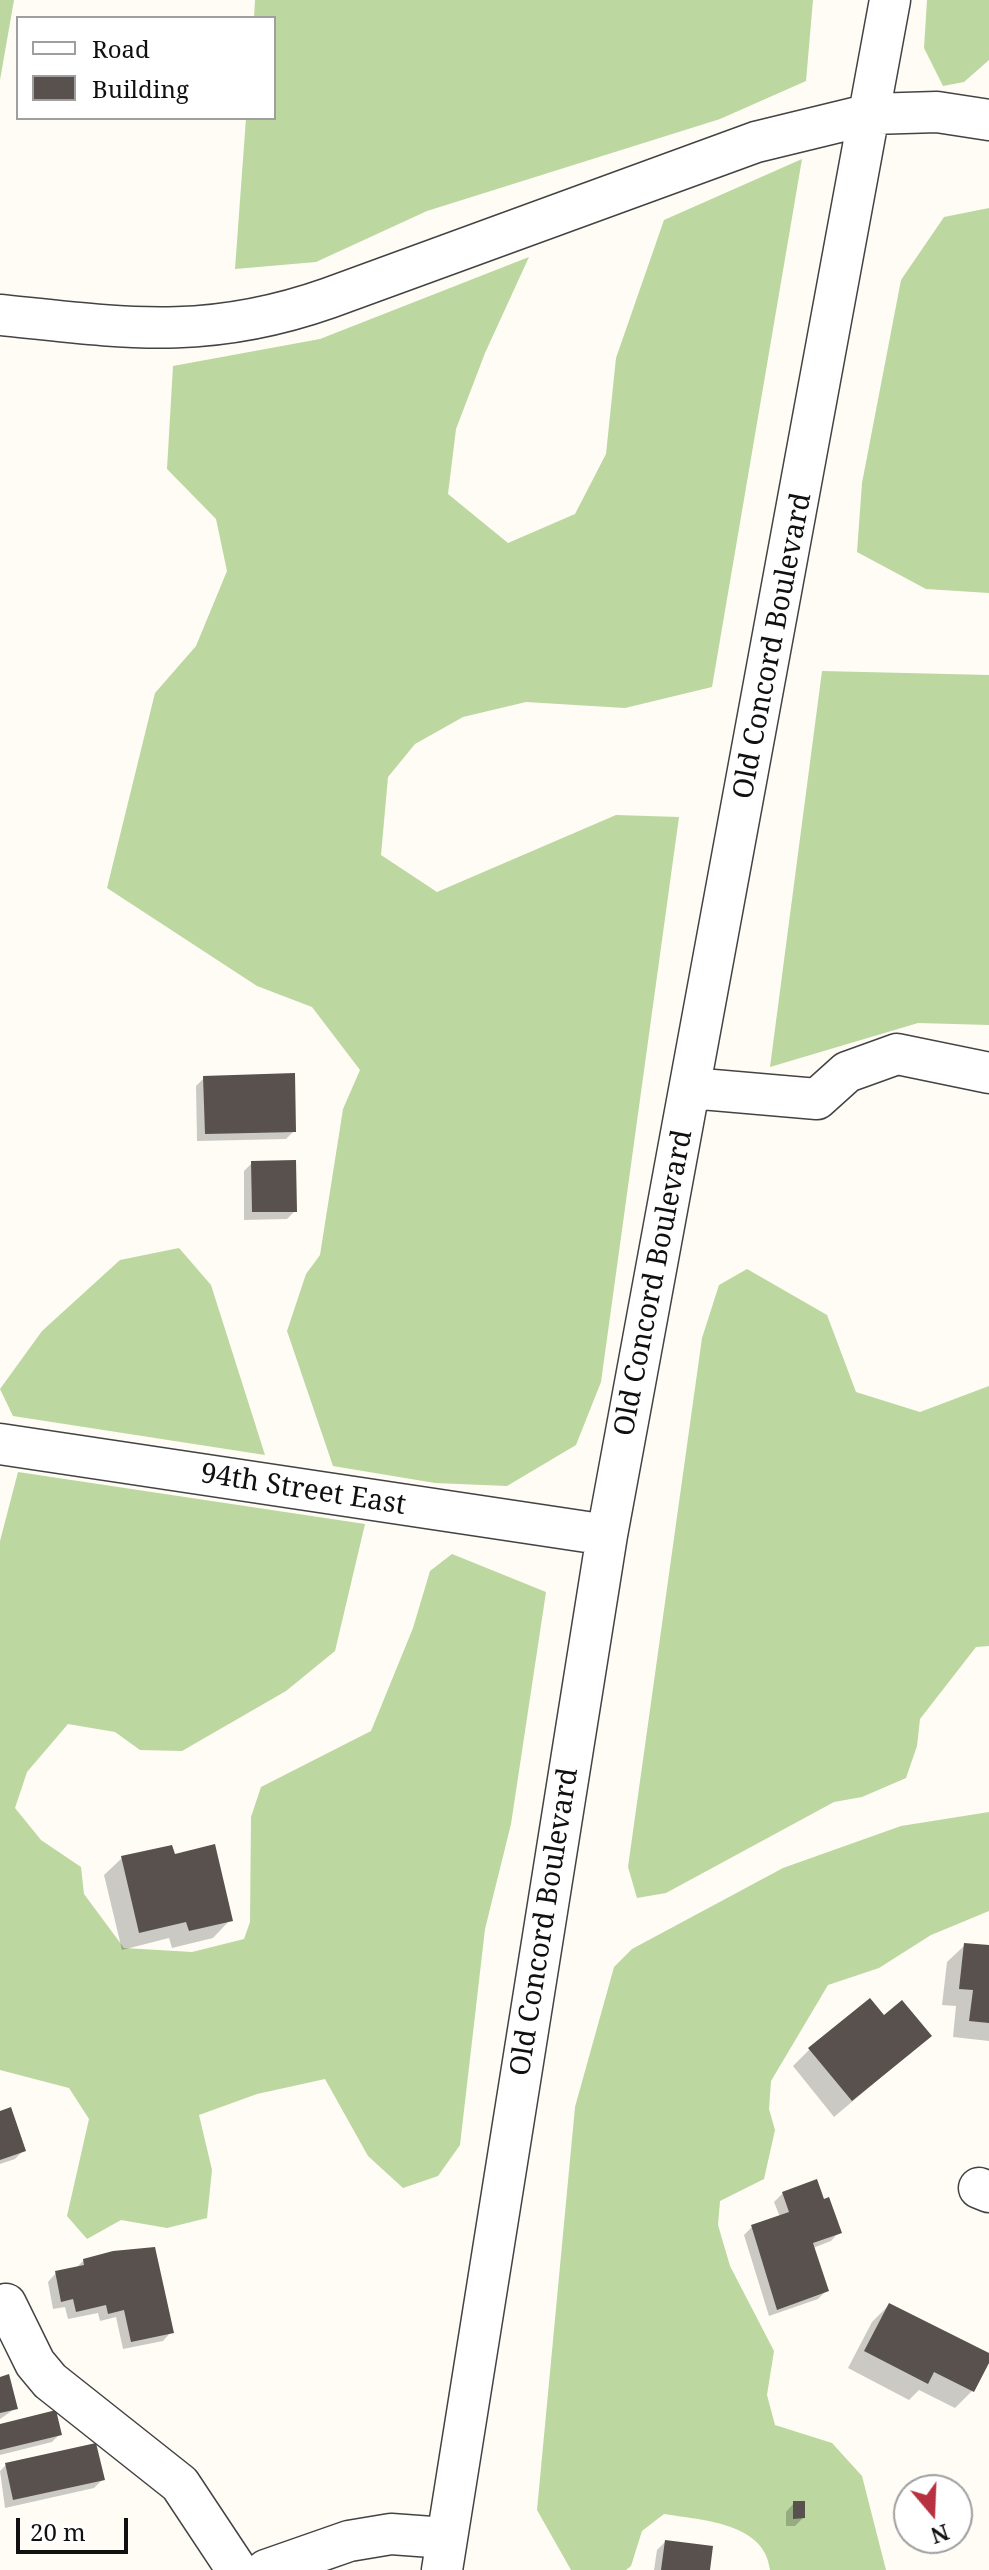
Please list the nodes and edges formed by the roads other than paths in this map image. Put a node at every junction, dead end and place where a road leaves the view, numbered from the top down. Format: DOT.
graph roads {
  1 [pos="890,0"];
  2 [pos="871,114"];
  3 [pos="989,120"];
  4 [pos="0,315"];
  5 [pos="989,1073"];
  6 [pos="690,1088"];
  7 [pos="0,1444"];
  8 [pos="607,1535"];
  9 [pos="6,2304"];
  10 [pos="444,2554"];
  11 [pos="237,2570"];
  12 [pos="266,2570"];
  1 -- 2 [label="street, Old Concord Boulevard"];
  2 -- 3 [label="street"];
  2 -- 4 [label="street"];
  2 -- 6 [label="street, Old Concord Boulevard"];
  5 -- 6 [label="street"];
  6 -- 8 [label="street, Old Concord Boulevard"];
  7 -- 8 [label="street, 94th Street East"];
  8 -- 10 [label="street, Old Concord Boulevard"];
  9 -- 11 [label="street"];
  10 -- 12 [label="street"];
}
